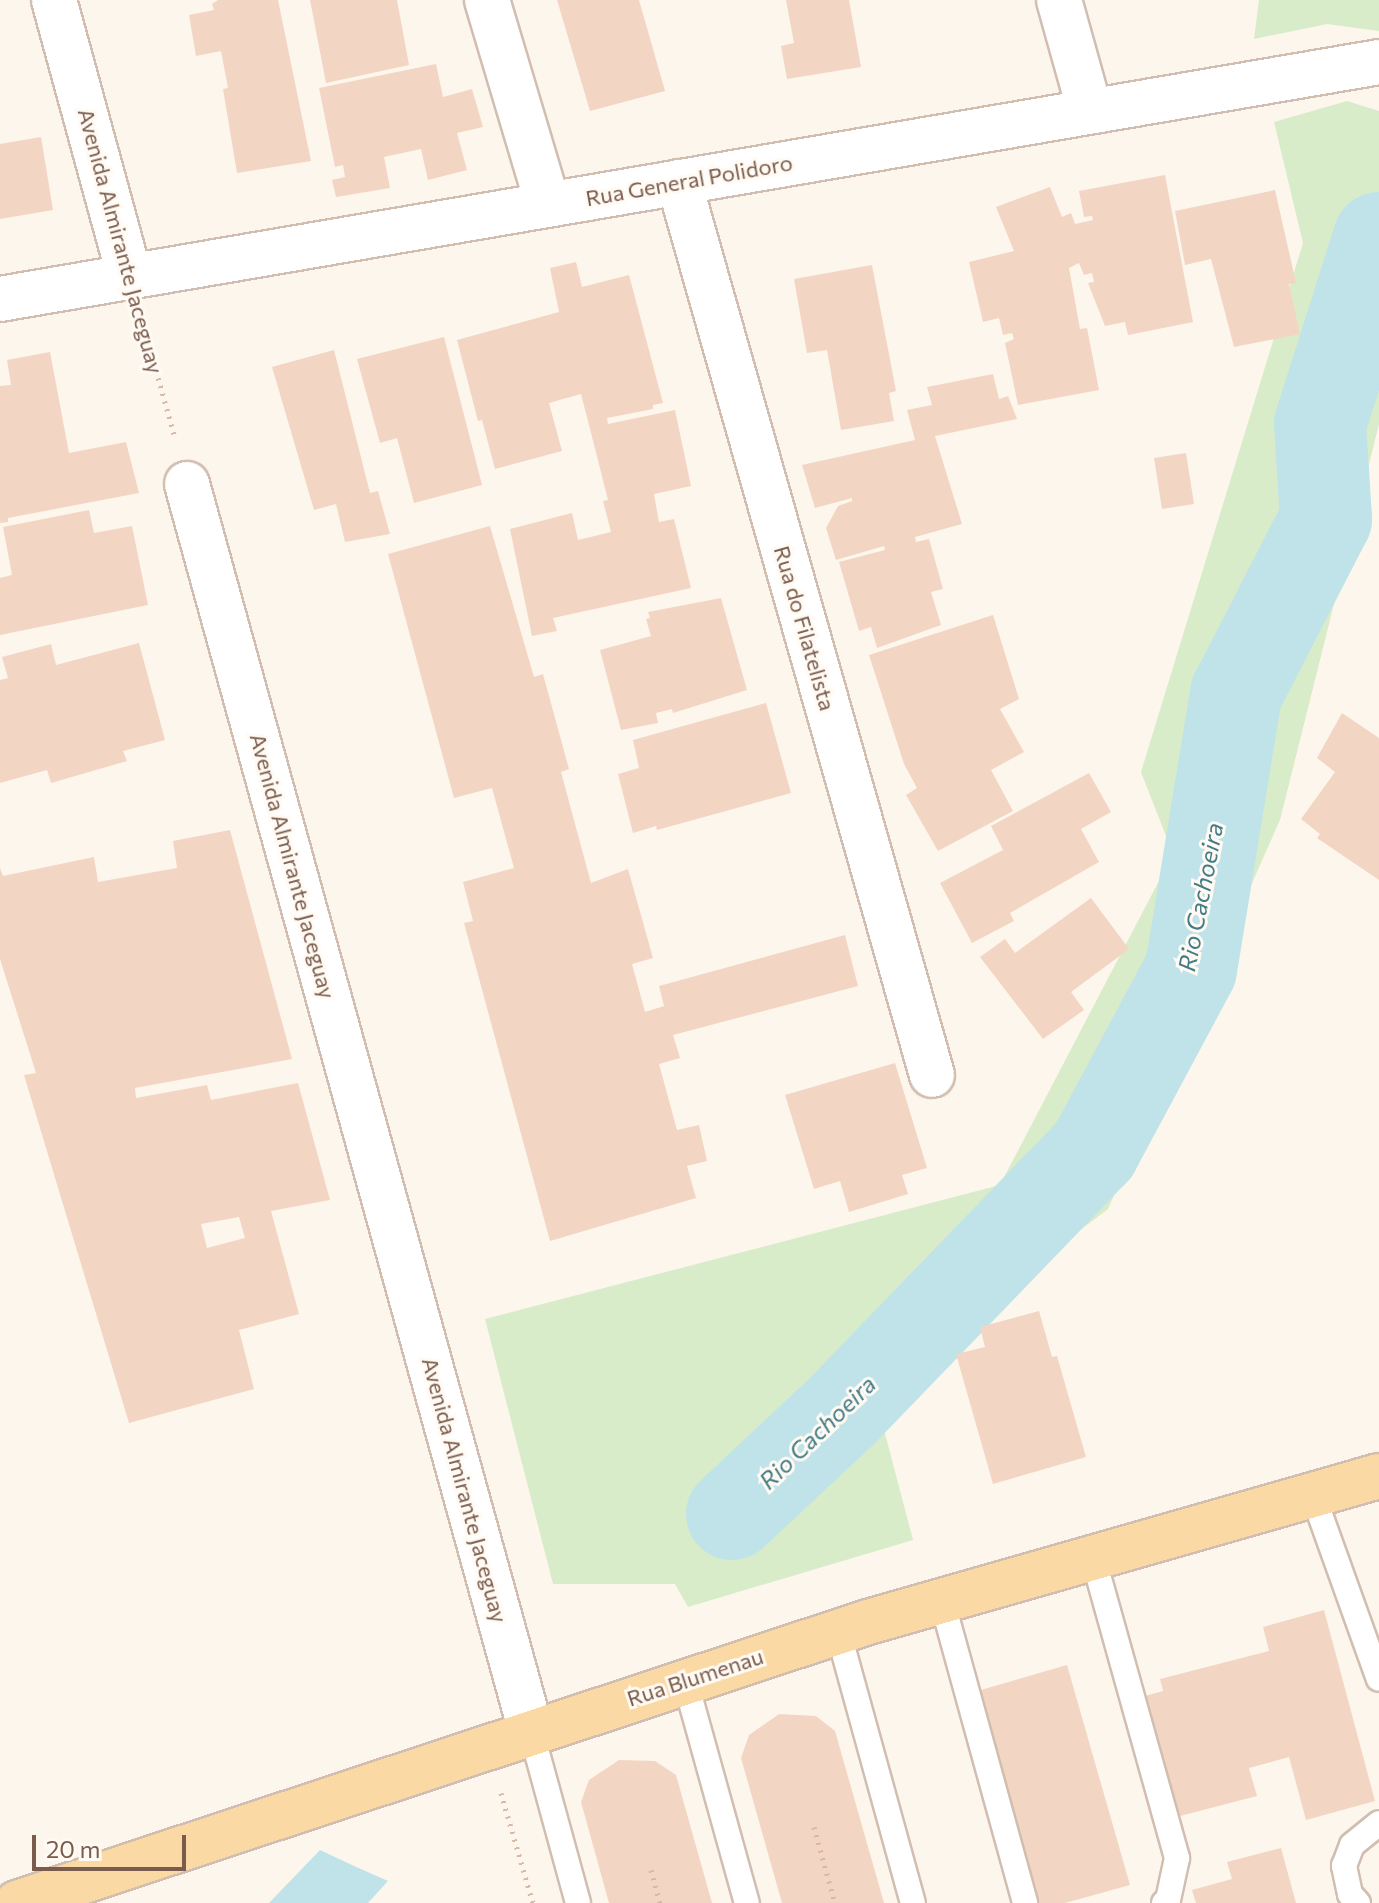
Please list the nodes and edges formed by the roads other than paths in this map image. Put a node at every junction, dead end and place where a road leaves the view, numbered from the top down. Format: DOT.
graph roads {
  1 [pos="54,0"];
  2 [pos="487,0"];
  3 [pos="1059,0"];
  4 [pos="1379,62"];
  5 [pos="1090,111"];
  6 [pos="679,182"];
  7 [pos="548,204"];
  8 [pos="130,277"];
  9 [pos="0,299"];
  10 [pos="187,484"];
  11 [pos="932,1075"];
  12 [pos="1379,1476"];
  13 [pos="1313,1495"];
  14 [pos="1093,1557"];
  15 [pos="942,1601"];
  16 [pos="838,1631"];
  17 [pos="1379,1679"];
  18 [pos="685,1680"];
  19 [pos="531,1731"];
  20 [pos="1379,1823"];
  21 [pos="17,1903"];
  22 [pos="578,1903"];
  23 [pos="747,1903"];
  24 [pos="913,1903"];
  25 [pos="1025,1903"];
  26 [pos="1164,1903"];
  27 [pos="1358,1903"];
  1 -- 8 [label="street, Avenida Almirante Jaceguay"];
  2 -- 7 [label="street"];
  3 -- 5 [label="street"];
  4 -- 5 [label="street, Rua General Polidoro"];
  5 -- 6 [label="street, Rua General Polidoro"];
  6 -- 7 [label="street, Rua General Polidoro"];
  6 -- 11 [label="street, Rua do Filatelista"];
  7 -- 8 [label="street, Rua General Polidoro"];
  8 -- 9 [label="street, Rua General Polidoro"];
  10 -- 19 [label="street, Avenida Almirante Jaceguay"];
  12 -- 13 [label="main road, Rua Blumenau"];
  13 -- 14 [label="main road, Rua Blumenau"];
  13 -- 17 [label="lane"];
  14 -- 15 [label="main road, Rua Blumenau"];
  14 -- 26 [label="lane"];
  15 -- 16 [label="main road, Rua Blumenau"];
  15 -- 25 [label="lane"];
  16 -- 18 [label="main road, Rua Blumenau"];
  16 -- 24 [label="lane"];
  18 -- 19 [label="main road, Rua Blumenau"];
  18 -- 23 [label="lane"];
  19 -- 21 [label="main road, Rua Blumenau"];
  19 -- 22 [label="lane"];
  20 -- 27 [label="lane"];
}
